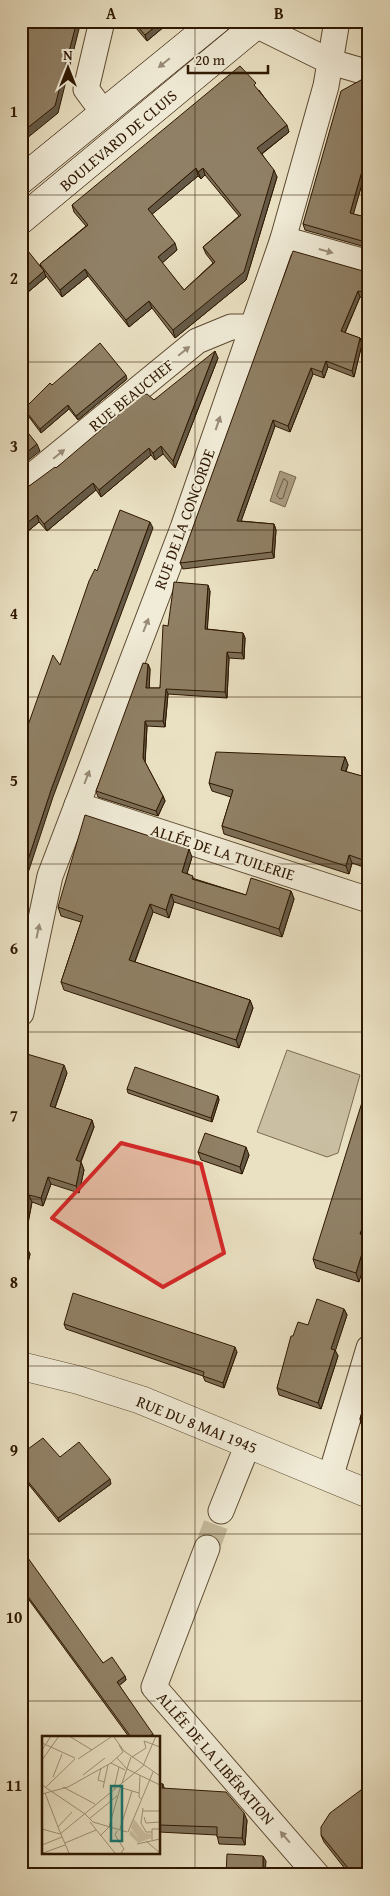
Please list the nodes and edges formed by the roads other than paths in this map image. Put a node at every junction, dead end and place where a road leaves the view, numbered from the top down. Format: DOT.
graph roads {
  1 [pos="102,21"];
  2 [pos="216,21"];
  3 [pos="337,21"];
  4 [pos="258,23"];
  5 [pos="331,62"];
  6 [pos="369,73"];
  7 [pos="103,112"];
  8 [pos="21,180"];
  9 [pos="21,220"];
  10 [pos="283,239"];
  11 [pos="369,263"];
  12 [pos="251,327"];
  13 [pos="21,486"];
  14 [pos="76,805"];
  15 [pos="369,900"];
  16 [pos="21,1013"];
  17 [pos="369,1348"];
  18 [pos="21,1366"];
  19 [pos="248,1444"];
  20 [pos="330,1478"];
  21 [pos="369,1494"];
  22 [pos="221,1511"];
  23 [pos="207,1548"];
  24 [pos="317,1875"];
  1 -- 7 [label="street"];
  2 -- 7 [label="main road, BOULEVARD DE CLUIS, one-way"];
  3 -- 5 [label="street, RUE DE LA CONCORDE"];
  4 -- 5 [label="street"];
  4 -- 9 [label="main road, BOULEVARD DE CLUIS"];
  5 -- 6 [label="street"];
  5 -- 10 [label="street, RUE DE LA CONCORDE"];
  7 -- 8 [label="main road, BOULEVARD DE CLUIS"];
  10 -- 11 [label="street, one-way"];
  10 -- 12 [label="street, RUE DE LA CONCORDE"];
  13 -- 12 [label="street, RUE BEAUCHEF, one-way"];
  14 -- 12 [label="street, RUE DE LA CONCORDE, one-way"];
  14 -- 15 [label="street, ALLÉE DE LA TUILERIE"];
  16 -- 14 [label="street, RUE DE LA CONCORDE, one-way"];
  17 -- 20 [label="street"];
  18 -- 19 [label="main road, RUE DU 8 MAI 1945"];
  19 -- 20 [label="main road, RUE DU 8 MAI 1945"];
  19 -- 22 [label="street"];
  20 -- 21 [label="main road, RUE DU 8 MAI 1945"];
  24 -- 23 [label="street, ALLÉE DE LA LIBÉRATION, one-way"];
}
